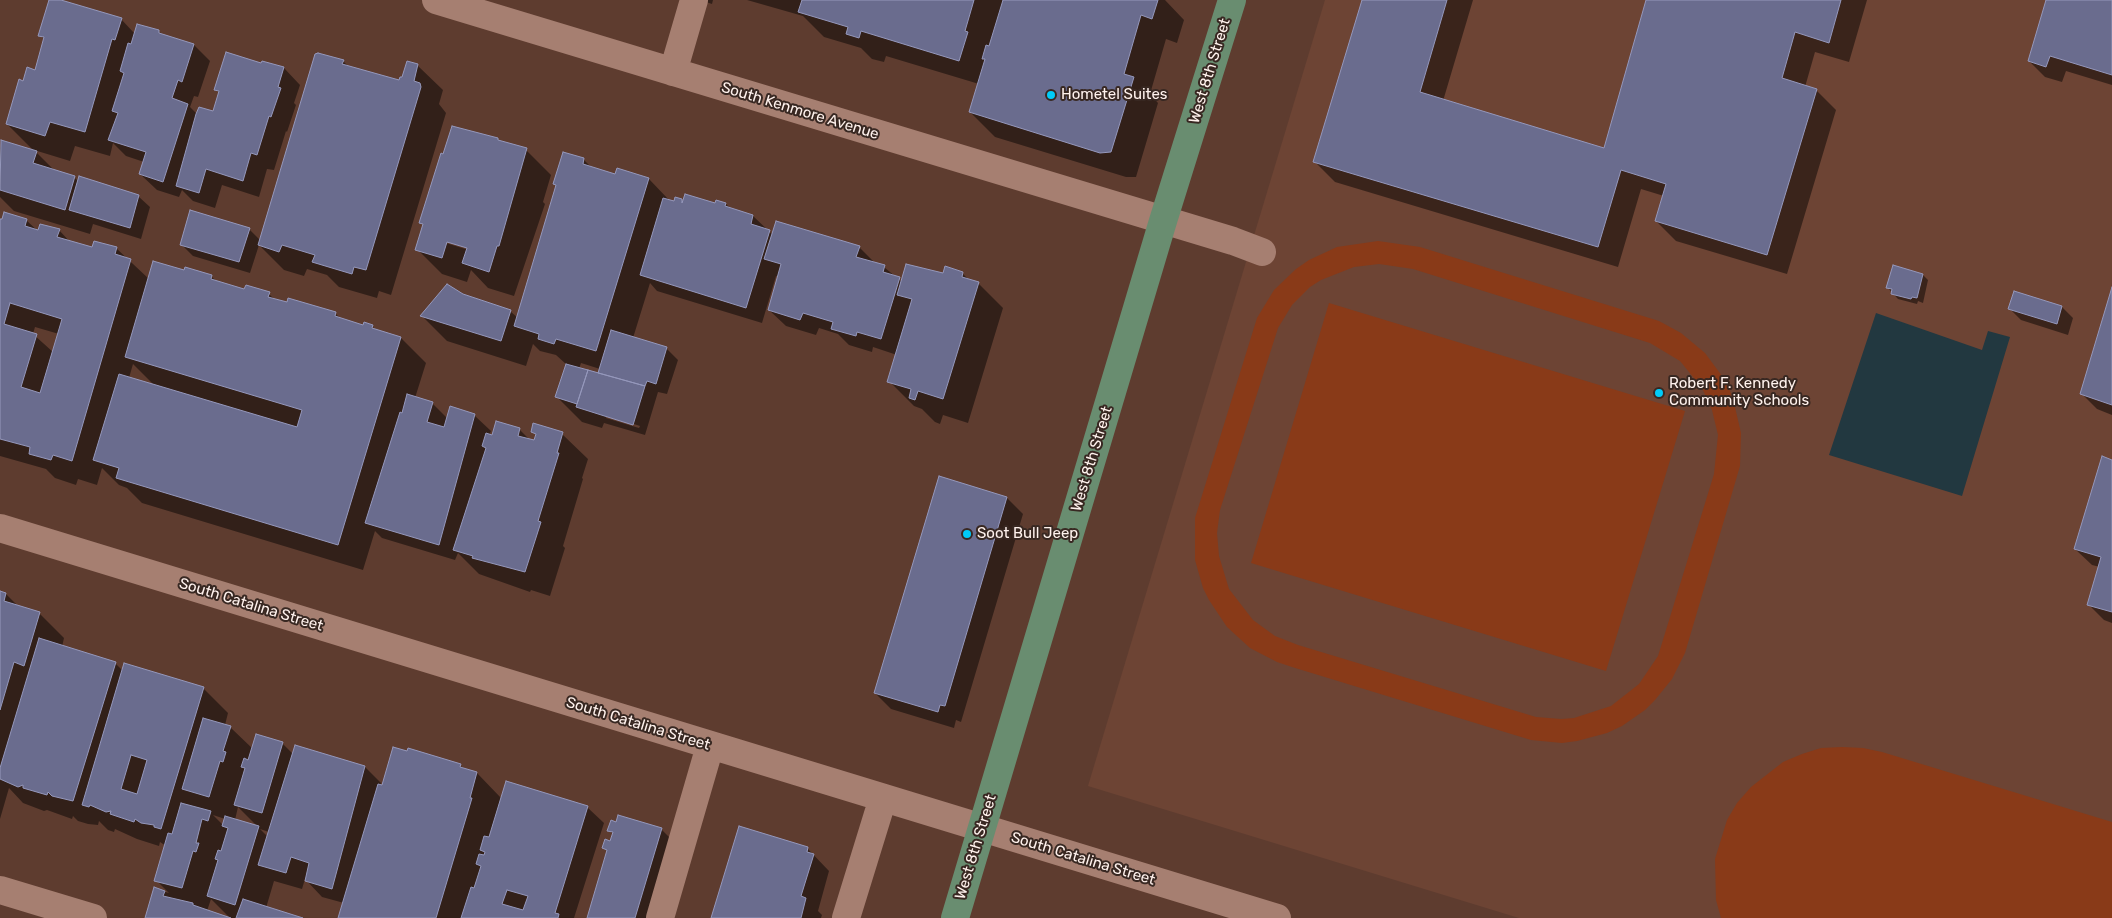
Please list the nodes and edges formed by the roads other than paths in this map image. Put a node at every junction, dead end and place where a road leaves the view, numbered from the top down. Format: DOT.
graph roads {
  1 [pos="436,0"];
  2 [pos="694,0"];
  3 [pos="1232,0"];
  4 [pos="673,72"];
  5 [pos="1163,221"];
  6 [pos="1262,252"];
  7 [pos="0,528"];
  8 [pos="710,746"];
  9 [pos="883,798"];
  10 [pos="981,829"];
  11 [pos="0,890"];
  12 [pos="93,918"];
  13 [pos="660,918"];
  14 [pos="846,918"];
  15 [pos="955,918"];
  16 [pos="1277,918"];
  1 -- 4 [label="street, South Kenmore Avenue"];
  2 -- 4 [label="street"];
  3 -- 5 [label="main road, West 8th Street"];
  4 -- 5 [label="street, South Kenmore Avenue"];
  5 -- 6 [label="street, South Kenmore Avenue"];
  5 -- 10 [label="main road, West 8th Street"];
  7 -- 8 [label="street, South Catalina Street"];
  8 -- 9 [label="street, South Catalina Street"];
  8 -- 13 [label="street"];
  9 -- 10 [label="street, South Catalina Street"];
  9 -- 14 [label="street"];
  10 -- 15 [label="main road, West 8th Street"];
  10 -- 16 [label="street, South Catalina Street"];
  11 -- 12 [label="street"];
}
